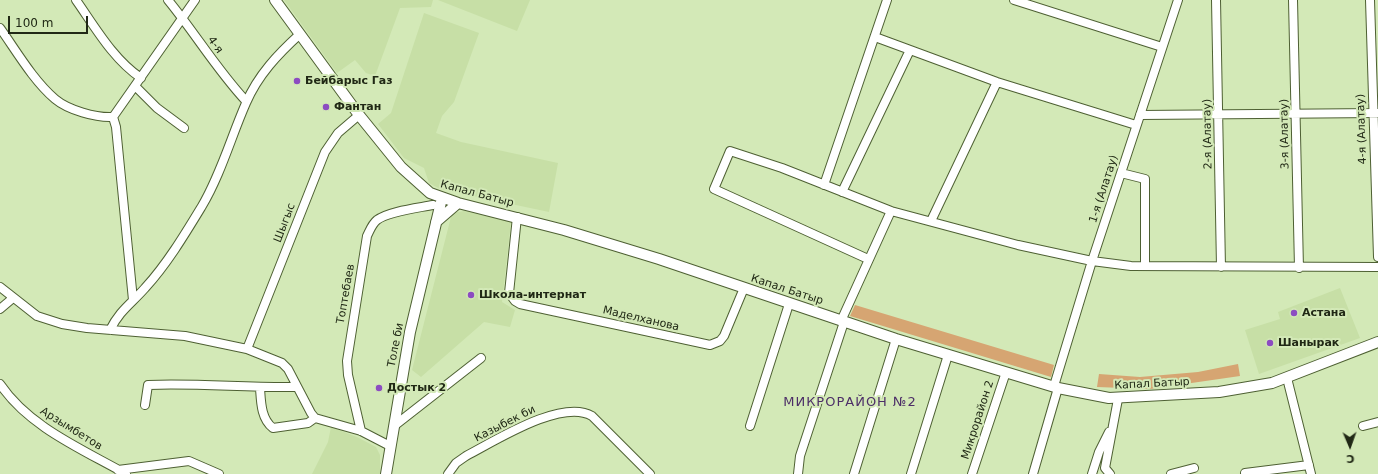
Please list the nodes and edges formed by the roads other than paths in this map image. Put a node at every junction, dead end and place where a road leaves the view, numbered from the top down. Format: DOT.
graph roads {
  1 [pos="76,0"];
  2 [pos="168,0"];
  3 [pos="195,0"];
  4 [pos="275,0"];
  5 [pos="887,0"];
  6 [pos="1014,0"];
  7 [pos="1178,0"];
  8 [pos="1216,0"];
  9 [pos="1293,0"];
  10 [pos="1370,0"];
  11 [pos="183,18"];
  12 [pos="0,28"];
  13 [pos="300,34"];
  14 [pos="875,37"];
  15 [pos="1162,47"];
  16 [pos="910,50"];
  17 [pos="141,78"];
  18 [pos="997,82"];
  19 [pos="135,86"];
  20 [pos="246,101"];
  21 [pos="1295,113"];
  22 [pos="1375,113"];
  23 [pos="1218,114"];
  24 [pos="359,115"];
  25 [pos="1140,115"];
  26 [pos="113,117"];
  27 [pos="1136,125"];
  28 [pos="184,128"];
  29 [pos="1121,174"];
  30 [pos="824,185"];
  31 [pos="842,192"];
  32 [pos="1376,192"];
  33 [pos="430,193"];
  34 [pos="442,198"];
  35 [pos="458,203"];
  36 [pos="433,205"];
  37 [pos="891,211"];
  38 [pos="517,217"];
  39 [pos="931,221"];
  40 [pos="436,222"];
  41 [pos="1378,257"];
  42 [pos="868,259"];
  43 [pos="1092,261"];
  44 [pos="1145,266"];
  45 [pos="1221,267"];
  46 [pos="1378,267"];
  47 [pos="1299,268"];
  48 [pos="0,287"];
  49 [pos="744,288"];
  50 [pos="13,298"];
  51 [pos="133,300"];
  52 [pos="789,304"];
  53 [pos="0,309"];
  54 [pos="843,321"];
  55 [pos="110,330"];
  56 [pos="896,339"];
  57 [pos="1378,342"];
  58 [pos="247,349"];
  59 [pos="948,355"];
  60 [pos="482,358"];
  61 [pos="1006,372"];
  62 [pos="1287,378"];
  63 [pos="0,384"];
  64 [pos="297,387"];
  65 [pos="1056,387"];
  66 [pos="260,388"];
  67 [pos="1118,399"];
  68 [pos="145,405"];
  69 [pos="315,418"];
  70 [pos="1378,422"];
  71 [pos="1114,424"];
  72 [pos="394,426"];
  73 [pos="750,426"];
  74 [pos="1363,426"];
  75 [pos="361,431"];
  76 [pos="390,446"];
  77 [pos="1309,465"];
  78 [pos="1194,468"];
  79 [pos="118,470"];
  80 [pos="1245,473"];
  81 [pos="126,474"];
  82 [pos="219,474"];
  83 [pos="386,474"];
  84 [pos="448,474"];
  85 [pos="650,474"];
  86 [pos="798,474"];
  87 [pos="854,474"];
  88 [pos="911,474"];
  89 [pos="972,474"];
  90 [pos="1033,474"];
  91 [pos="1092,474"];
  92 [pos="1110,474"];
  93 [pos="1171,474"];
  94 [pos="1311,474"];
  1 -- 17 [label="street"];
  2 -- 11 [label="street, 4-я"];
  3 -- 11 [label="street"];
  4 -- 13 [label="main road, Капал Батыр"];
  5 -- 14 [label="street"];
  6 -- 15 [label="street"];
  7 -- 15 [label="street, 1-я (Алатау)"];
  8 -- 23 [label="street, 2-я (Алатау)"];
  9 -- 21 [label="street, 3-я (Алатау)"];
  10 -- 22 [label="street, 4-я (Алатау)"];
  11 -- 17 [label="street"];
  11 -- 20 [label="street, 4-я"];
  12 -- 26 [label="street"];
  13 -- 20 [label="street"];
  13 -- 24 [label="main road, Капал Батыр"];
  14 -- 16 [label="street"];
  14 -- 30 [label="street"];
  15 -- 25 [label="street, 1-я (Алатау)"];
  16 -- 18 [label="street"];
  16 -- 31 [label="street"];
  17 -- 19 [label="street"];
  18 -- 27 [label="street"];
  18 -- 39 [label="street"];
  19 -- 26 [label="street"];
  19 -- 28 [label="street"];
  20 -- 51 [label="street"];
  21 -- 22 [label="street"];
  21 -- 23 [label="street"];
  21 -- 47 [label="street, 3-я (Алатау)"];
  22 -- 32 [label="street, 4-я (Алатау)"];
  23 -- 25 [label="street"];
  23 -- 45 [label="street, 2-я (Алатау)"];
  24 -- 33 [label="main road, Капал Батыр"];
  24 -- 58 [label="street, Шыгыс"];
  25 -- 27 [label="street, 1-я (Алатау)"];
  26 -- 51 [label="street"];
  27 -- 29 [label="street, 1-я (Алатау)"];
  29 -- 43 [label="street, 1-я (Алатау)"];
  29 -- 44 [label="street"];
  30 -- 31 [label="street"];
  30 -- 42 [label="street"];
  31 -- 37 [label="street"];
  32 -- 41 [label="street, 4-я (Алатау)"];
  33 -- 34 [label="main road, Капал Батыр"];
  33 -- 36 [label="main road"];
  34 -- 35 [label="main road, Капал Батыр"];
  34 -- 40 [label="main road, Толе би"];
  35 -- 38 [label="main road, Капал Батыр"];
  35 -- 40 [label="main road"];
  36 -- 40 [label="main road"];
  36 -- 75 [label="street, Топтебаев"];
  37 -- 39 [label="street"];
  37 -- 42 [label="street"];
  38 -- 49 [label="main road, Капал Батыр"];
  38 -- 49 [label="street, Маделханова"];
  39 -- 43 [label="street"];
  40 -- 72 [label="main road, Толе би"];
  42 -- 54 [label="street"];
  43 -- 44 [label="street"];
  43 -- 65 [label="street, 1-я (Алатау)"];
  44 -- 45 [label="street"];
  45 -- 47 [label="street"];
  46 -- 47 [label="street"];
  48 -- 50 [label="street"];
  49 -- 52 [label="main road, Капал Батыр"];
  50 -- 53 [label="street"];
  50 -- 55 [label="street"];
  51 -- 55 [label="street"];
  52 -- 54 [label="main road, Капал Батыр"];
  52 -- 73 [label="street"];
  54 -- 56 [label="main road, Капал Батыр"];
  54 -- 86 [label="street"];
  55 -- 58 [label="street"];
  56 -- 59 [label="main road, Капал Батыр"];
  56 -- 87 [label="street"];
  57 -- 62 [label="main road, Капал Батыр"];
  58 -- 64 [label="street"];
  59 -- 61 [label="main road, Капал Батыр"];
  59 -- 88 [label="street"];
  60 -- 72 [label="street"];
  61 -- 65 [label="main road, Капал Батыр"];
  61 -- 89 [label="street, Микрорайон 2"];
  62 -- 67 [label="main road, Капал Батыр"];
  62 -- 77 [label="street"];
  63 -- 79 [label="street, Арзымбетов"];
  64 -- 66 [label="street"];
  64 -- 69 [label="street"];
  65 -- 67 [label="main road, Капал Батыр"];
  65 -- 90 [label="street"];
  66 -- 68 [label="street"];
  66 -- 69 [label="street"];
  67 -- 71 [label="street"];
  69 -- 75 [label="street"];
  70 -- 74 [label="street"];
  71 -- 91 [label="street"];
  71 -- 92 [label="street"];
  72 -- 76 [label="main road, Толе би"];
  75 -- 76 [label="street"];
  76 -- 83 [label="main road, Толе би"];
  77 -- 80 [label="street"];
  77 -- 94 [label="street"];
  78 -- 93 [label="street"];
  79 -- 81 [label="street, Арзымбетов"];
  79 -- 82 [label="street"];
  84 -- 85 [label="street, Казыбек би"];
}
